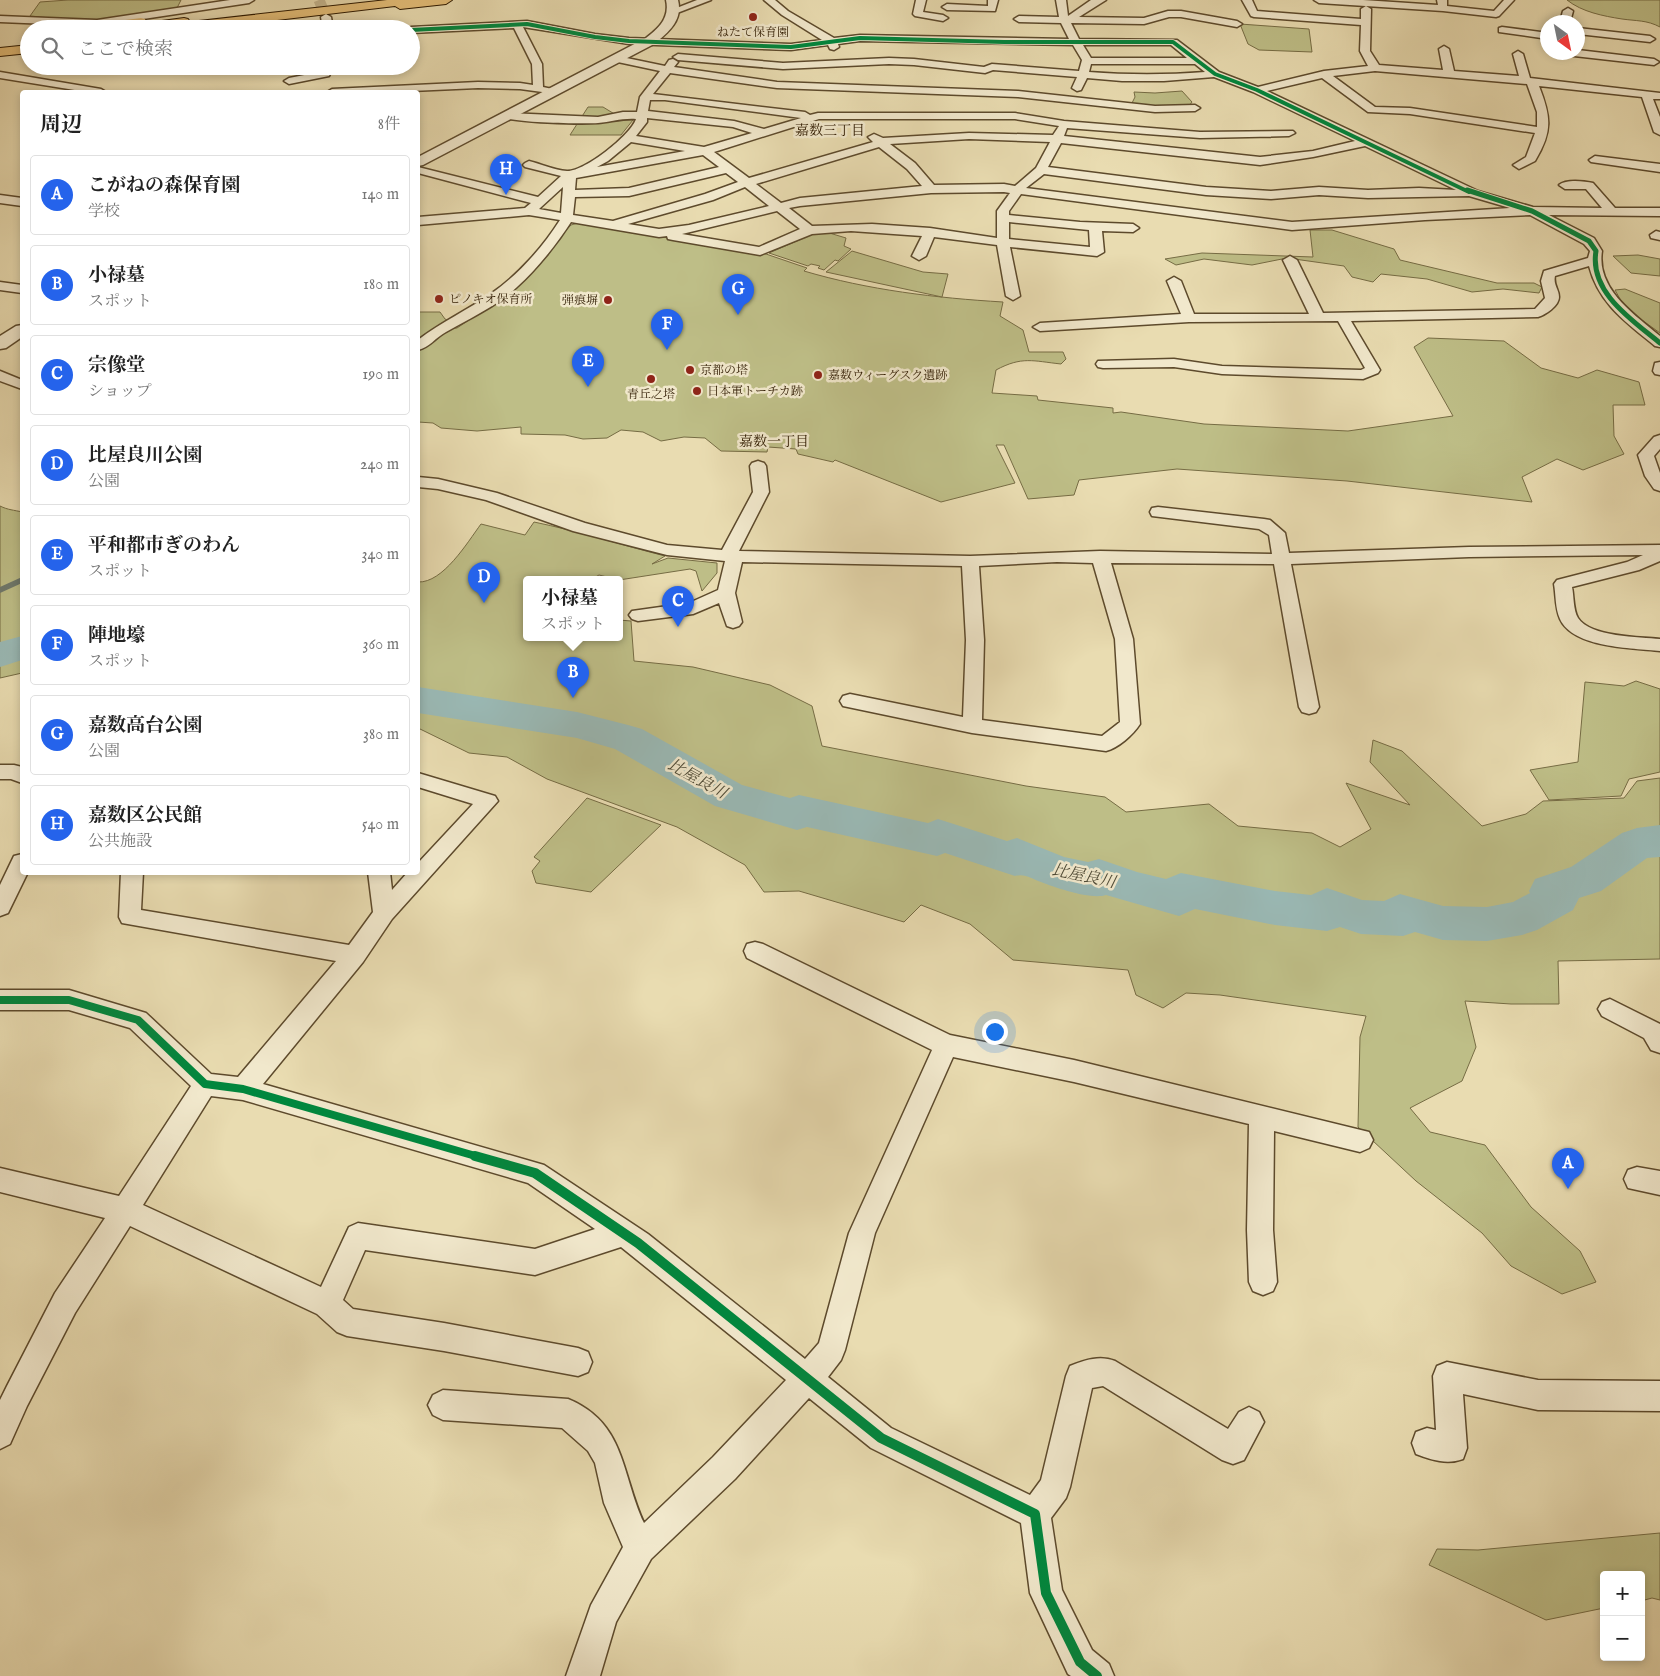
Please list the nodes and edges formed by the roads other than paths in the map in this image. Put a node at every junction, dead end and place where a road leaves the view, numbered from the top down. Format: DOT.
graph roads {
  1 [pos="249,0"];
  2 [pos="335,0"];
  3 [pos="374,0"];
  4 [pos="419,0"];
  5 [pos="446,0"];
  6 [pos="706,0"];
  7 [pos="769,0"];
  8 [pos="921,0"];
  9 [pos="993,0"];
  10 [pos="1061,0"];
  11 [pos="1101,0"];
  12 [pos="1247,0"];
  13 [pos="1319,0"];
  14 [pos="1509,0"];
  15 [pos="1365,1"];
  16 [pos="948,4"];
  17 [pos="1442,4"];
  18 [pos="673,5"];
  19 [pos="1568,11"];
  20 [pos="1567,15"];
  21 [pos="326,17"];
  22 [pos="234,18"];
  23 [pos="545,18"];
  24 [pos="0,19"];
  25 [pos="39,20"];
  26 [pos="117,20"];
  27 [pos="163,20"];
  28 [pos="214,20"];
  29 [pos="222,20"];
  30 [pos="274,20"];
  31 [pos="326,20"];
  32 [pos="1067,21"];
  33 [pos="1366,22"];
  34 [pos="522,24"];
  35 [pos="1236,24"];
  36 [pos="940,28"];
  37 [pos="617,29"];
  38 [pos="420,30"];
  39 [pos="1502,30"];
  40 [pos="1585,32"];
  41 [pos="1540,35"];
  42 [pos="654,38"];
  43 [pos="1008,39"];
  44 [pos="1650,39"];
  45 [pos="20,40"];
  46 [pos="831,41"];
  47 [pos="0,42"];
  48 [pos="1077,42"];
  49 [pos="690,43"];
  50 [pos="20,46"];
  51 [pos="0,48"];
  52 [pos="1444,49"];
  53 [pos="20,51"];
  54 [pos="0,54"];
  55 [pos="1518,54"];
  56 [pos="678,57"];
  57 [pos="1585,57"];
  58 [pos="617,59"];
  59 [pos="1086,61"];
  60 [pos="1197,61"];
  61 [pos="1654,62"];
  62 [pos="1375,68"];
  63 [pos="665,69"];
  64 [pos="0,74"];
  65 [pos="1214,74"];
  66 [pos="1324,74"];
  67 [pos="1449,74"];
  68 [pos="320,75"];
  69 [pos="1083,76"];
  70 [pos="1528,81"];
  71 [pos="289,82"];
  72 [pos="849,89"];
  73 [pos="91,90"];
  74 [pos="374,90"];
  75 [pos="538,90"];
  76 [pos="1257,90"];
  77 [pos="553,92"];
  78 [pos="1647,96"];
  79 [pos="1660,96"];
  80 [pos="645,97"];
  81 [pos="1195,108"];
  82 [pos="1068,112"];
  83 [pos="642,115"];
  84 [pos="508,116"];
  85 [pos="818,116"];
  86 [pos="1659,129"];
  87 [pos="1542,131"];
  88 [pos="761,132"];
  89 [pos="1289,133"];
  90 [pos="1200,135"];
  91 [pos="629,138"];
  92 [pos="1059,139"];
  93 [pos="880,142"];
  94 [pos="1364,143"];
  95 [pos="705,151"];
  96 [pos="1200,156"];
  97 [pos="1595,160"];
  98 [pos="420,161"];
  99 [pos="529,165"];
  100 [pos="1520,165"];
  101 [pos="1660,168"];
  102 [pos="728,169"];
  103 [pos="1041,170"];
  104 [pos="420,171"];
  105 [pos="570,175"];
  106 [pos="746,182"];
  107 [pos="1564,185"];
  108 [pos="931,190"];
  109 [pos="1018,190"];
  110 [pos="568,194"];
  111 [pos="1474,194"];
  112 [pos="0,199"];
  113 [pos="540,201"];
  114 [pos="20,202"];
  115 [pos="779,208"];
  116 [pos="529,211"];
  117 [pos="1532,211"];
  118 [pos="1612,212"];
  119 [pos="1660,212"];
  120 [pos="567,218"];
  121 [pos="1003,218"];
  122 [pos="420,221"];
  123 [pos="613,225"];
  124 [pos="1095,227"];
  125 [pos="1133,228"];
  126 [pos="809,230"];
  127 [pos="930,232"];
  128 [pos="659,233"];
  129 [pos="1002,242"];
  130 [pos="919,256"];
  131 [pos="1290,260"];
  132 [pos="1595,260"];
  133 [pos="1174,281"];
  134 [pos="0,286"];
  135 [pos="20,288"];
  136 [pos="1013,296"];
  137 [pos="1342,317"];
  138 [pos="1189,318"];
  139 [pos="1318,318"];
  140 [pos="1040,327"];
  141 [pos="20,331"];
  142 [pos="1660,343"];
  143 [pos="0,344"];
  144 [pos="420,345"];
  145 [pos="1104,364"];
  146 [pos="1660,366"];
  147 [pos="1660,371"];
  148 [pos="0,375"];
  149 [pos="20,384"];
  150 [pos="1660,440"];
  151 [pos="758,466"];
  152 [pos="420,482"];
  153 [pos="1660,486"];
  154 [pos="1158,512"];
  155 [pos="1660,550"];
  156 [pos="1660,555"];
  157 [pos="732,556"];
  158 [pos="1100,556"];
  159 [pos="1282,559"];
  160 [pos="970,561"];
  161 [pos="726,593"];
  162 [pos="638,614"];
  163 [pos="732,622"];
  164 [pos="1660,645"];
  165 [pos="850,701"];
  166 [pos="1309,708"];
  167 [pos="972,726"];
  168 [pos="420,781"];
  169 [pos="20,866"];
  170 [pos="420,874"];
  171 [pos="132,875"];
  172 [pos="379,875"];
  173 [pos="419,875"];
  174 [pos="0,908"];
  175 [pos="384,913"];
  176 [pos="756,951"];
  177 [pos="354,955"];
  178 [pos="0,1000"];
  179 [pos="1610,1009"];
  180 [pos="1660,1043"];
  181 [pos="946,1044"];
  182 [pos="205,1084"];
  183 [pos="243,1089"];
  184 [pos="1262,1116"];
  185 [pos="1360,1140"];
  186 [pos="0,1180"];
  187 [pos="125,1210"];
  188 [pos="624,1233"];
  189 [pos="1263,1282"];
  190 [pos="327,1304"];
  191 [pos="578,1362"];
  192 [pos="808,1378"];
  193 [pos="1660,1396"];
  194 [pos="443,1405"];
  195 [pos="1249,1422"];
  196 [pos="0,1434"];
  197 [pos="1427,1443"];
  198 [pos="1035,1514"];
  199 [pos="640,1548"];
  200 [pos="583,1676"];
  201 [pos="1097,1676"];
  1 -- 26 [label="street"];
  2 -- 27 [label="highway"];
  3 -- 22 [label="highway"];
  4 -- 22 [label="highway"];
  5 -- 30 [label="highway"];
  6 -- 18 [label="street"];
  7 -- 46 [label="street"];
  8 -- 36 [label="street"];
  9 -- 16 [label="street"];
  10 -- 32 [label="street"];
  11 -- 32 [label="street"];
  12 -- 33 [label="street"];
  13 -- 15 [label="street"];
  14 -- 17 [label="street"];
  15 -- 17 [label="street"];
  15 -- 33 [label="street"];
  16 -- 36 [label="street"];
  18 -- 42 [label="street"];
  19 -- 20 [label="street"];
  21 -- 31 [label="street"];
  22 -- 28 [label="highway"];
  22 -- 29 [label="highway"];
  23 -- 34 [label="street"];
  24 -- 25 [label="street"];
  32 -- 35 [label="street"];
  32 -- 43 [label="street"];
  32 -- 48 [label="street"];
  33 -- 62 [label="street"];
  34 -- 38 [label="street"];
  34 -- 42 [label="street"];
  34 -- 75 [label="street"];
  36 -- 43 [label="street"];
  36 -- 46 [label="street"];
  37 -- 42 [label="street"];
  39 -- 41 [label="street"];
  40 -- 44 [label="street"];
  42 -- 49 [label="street"];
  42 -- 58 [label="street"];
  43 -- 48 [label="street"];
  43 -- 69 [label="street"];
  43 -- 72 [label="street"];
  45 -- 47 [label="highway"];
  46 -- 49 [label="street"];
  46 -- 72 [label="street"];
  48 -- 59 [label="street"];
  48 -- 60 [label="street"];
  49 -- 56 [label="street"];
  50 -- 51 [label="highway"];
  52 -- 67 [label="street"];
  53 -- 54 [label="highway"];
  55 -- 70 [label="street"];
  56 -- 63 [label="street"];
  56 -- 72 [label="street"];
  57 -- 61 [label="street"];
  58 -- 63 [label="street"];
  58 -- 77 [label="street"];
  59 -- 60 [label="street"];
  59 -- 69 [label="street"];
  60 -- 65 [label="street"];
  62 -- 66 [label="street"];
  62 -- 67 [label="street"];
  63 -- 72 [label="street"];
  63 -- 80 [label="street"];
  64 -- 73 [label="street"];
  65 -- 69 [label="street"];
  65 -- 76 [label="street"];
  66 -- 76 [label="street"];
  66 -- 87 [label="street"];
  67 -- 70 [label="street"];
  68 -- 71 [label="street"];
  69 -- 82 [label="street"];
  70 -- 78 [label="street"];
  70 -- 87 [label="street"];
  72 -- 82 [label="street"];
  72 -- 82 [label="street"];
  72 -- 85 [label="street"];
  72 -- 93 [label="street"];
  74 -- 75 [label="street"];
  75 -- 77 [label="street"];
  76 -- 94 [label="street"];
  77 -- 84 [label="street"];
  78 -- 79 [label="street"];
  78 -- 86 [label="street"];
  80 -- 83 [label="street"];
  80 -- 85 [label="street"];
  81 -- 82 [label="street"];
  82 -- 90 [label="street"];
  82 -- 92 [label="street"];
  83 -- 84 [label="street"];
  83 -- 88 [label="street"];
  83 -- 91 [label="street"];
  84 -- 98 [label="street"];
  85 -- 88 [label="street"];
  87 -- 100 [label="street"];
  88 -- 95 [label="street"];
  89 -- 90 [label="street"];
  90 -- 96 [label="street"];
  91 -- 95 [label="street"];
  91 -- 105 [label="street"];
  92 -- 93 [label="street"];
  92 -- 96 [label="street"];
  92 -- 103 [label="street"];
  93 -- 106 [label="street"];
  93 -- 108 [label="street"];
  94 -- 96 [label="street"];
  94 -- 111 [label="street"];
  95 -- 102 [label="street"];
  95 -- 105 [label="street"];
  97 -- 101 [label="street"];
  99 -- 105 [label="street"];
  102 -- 106 [label="street"];
  102 -- 110 [label="street"];
  103 -- 109 [label="street"];
  103 -- 111 [label="street"];
  104 -- 113 [label="street"];
  105 -- 110 [label="street"];
  105 -- 113 [label="street"];
  106 -- 115 [label="street"];
  106 -- 123 [label="street"];
  107 -- 118 [label="street"];
  108 -- 109 [label="street"];
  108 -- 115 [label="street"];
  109 -- 117 [label="street"];
  109 -- 121 [label="street"];
  110 -- 120 [label="street"];
  111 -- 117 [label="street"];
  112 -- 114 [label="street"];
  113 -- 116 [label="street"];
  115 -- 126 [label="street"];
  115 -- 128 [label="street"];
  116 -- 120 [label="street"];
  116 -- 122 [label="street"];
  117 -- 118 [label="street"];
  117 -- 132 [label="street"];
  118 -- 119 [label="street"];
  120 -- 123 [label="street"];
  120 -- 144 [label="street"];
  121 -- 124 [label="street"];
  121 -- 129 [label="street"];
  123 -- 128 [label="street"];
  124 -- 125 [label="street"];
  124 -- 129 [label="street"];
  126 -- 127 [label="street"];
  126 -- 128 [label="street"];
  127 -- 129 [label="street"];
  127 -- 130 [label="street"];
  129 -- 136 [label="street"];
  131 -- 139 [label="street"];
  132 -- 137 [label="street"];
  132 -- 142 [label="street"];
  133 -- 138 [label="street"];
  134 -- 135 [label="street"];
  137 -- 139 [label="street"];
  137 -- 145 [label="street"];
  138 -- 139 [label="street"];
  138 -- 140 [label="street"];
  141 -- 143 [label="street"];
  146 -- 147 [label="street"];
  148 -- 149 [label="street"];
  150 -- 153 [label="street"];
  151 -- 157 [label="street"];
  152 -- 157 [label="street"];
  154 -- 159 [label="street"];
  155 -- 159 [label="street"];
  156 -- 164 [label="street"];
  157 -- 160 [label="street"];
  157 -- 161 [label="street"];
  158 -- 159 [label="street"];
  158 -- 160 [label="street"];
  158 -- 167 [label="street"];
  159 -- 166 [label="street"];
  160 -- 167 [label="street"];
  161 -- 162 [label="street"];
  161 -- 163 [label="street"];
  165 -- 167 [label="street"];
  168 -- 170 [label="street"];
  169 -- 174 [label="street"];
  171 -- 177 [label="street"];
  172 -- 175 [label="street"];
  173 -- 175 [label="street"];
  175 -- 177 [label="street"];
  176 -- 181 [label="street"];
  177 -- 183 [label="street"];
  178 -- 182 [label="street"];
  179 -- 180 [label="street"];
  181 -- 184 [label="street"];
  181 -- 192 [label="street"];
  182 -- 183 [label="street"];
  182 -- 187 [label="street"];
  183 -- 188 [label="street"];
  184 -- 185 [label="street"];
  184 -- 189 [label="street"];
  186 -- 187 [label="street"];
  187 -- 190 [label="street"];
  187 -- 196 [label="street"];
  188 -- 190 [label="street"];
  188 -- 192 [label="street"];
  190 -- 191 [label="street"];
  192 -- 198 [label="street"];
  192 -- 199 [label="street"];
  193 -- 197 [label="street"];
  194 -- 199 [label="street"];
  195 -- 198 [label="street"];
  198 -- 201 [label="street"];
  199 -- 200 [label="street"];
}
